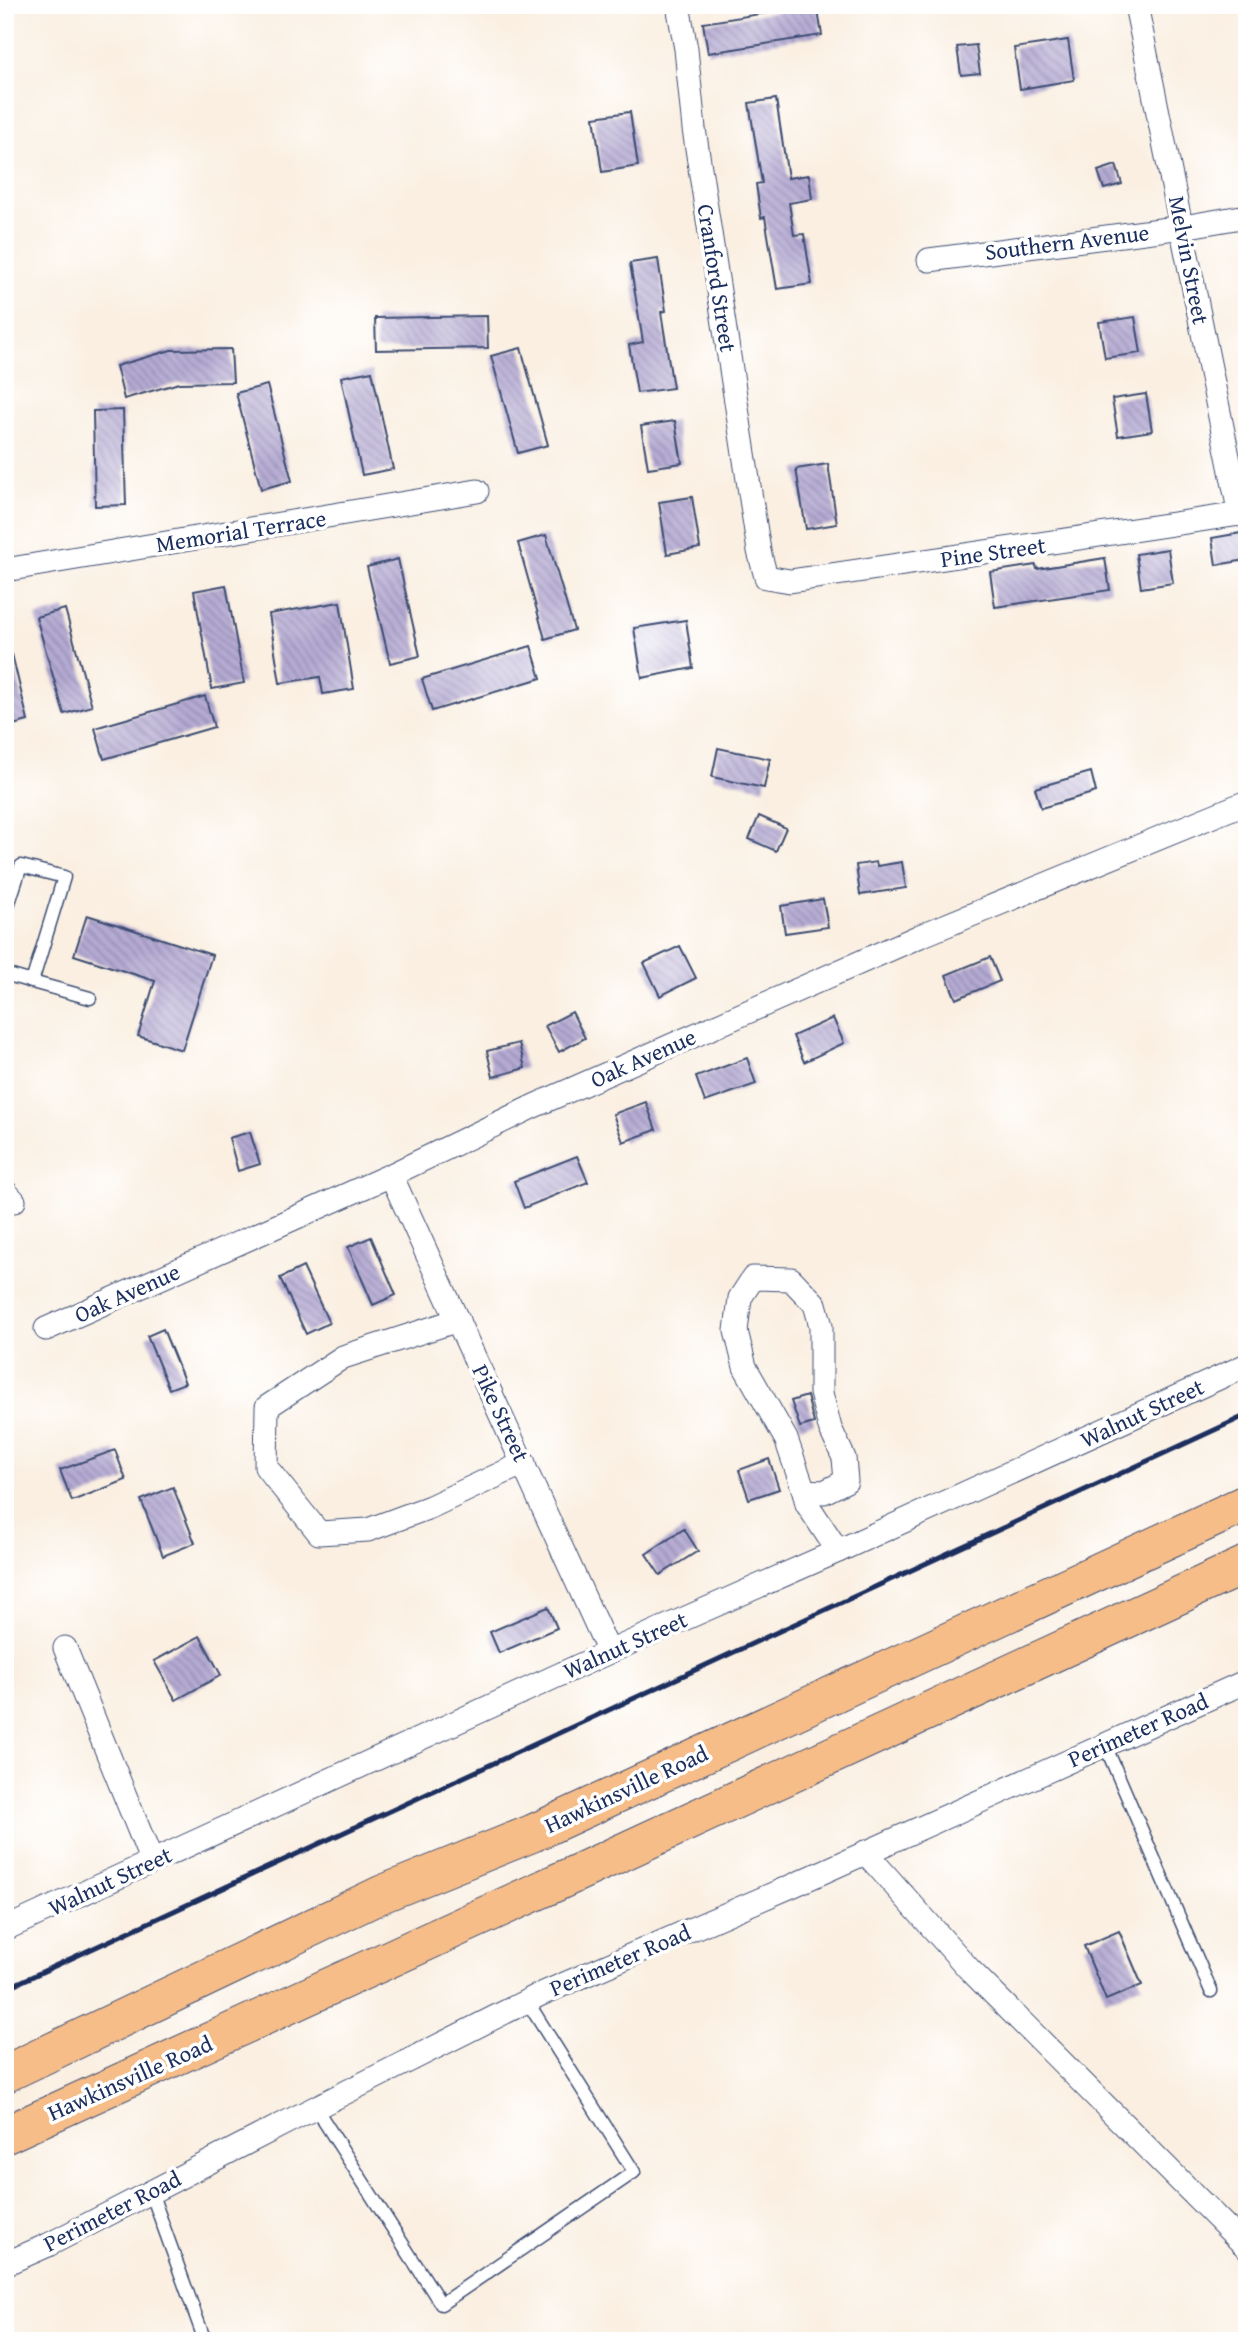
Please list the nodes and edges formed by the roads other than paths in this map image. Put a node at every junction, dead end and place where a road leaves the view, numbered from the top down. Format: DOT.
graph roads {
  1 [pos="678,5"];
  2 [pos="1136,5"];
  3 [pos="1247,216"];
  4 [pos="1183,227"];
  5 [pos="929,260"];
  6 [pos="477,491"];
  7 [pos="1244,514"];
  8 [pos="759,551"];
  9 [pos="5,570"];
  10 [pos="1247,803"];
  11 [pos="5,915"];
  12 [pos="5,974"];
  13 [pos="32,982"];
  14 [pos="90,998"];
  15 [pos="391,1175"];
  16 [pos="458,1320"];
  17 [pos="46,1329"];
  18 [pos="1247,1365"];
  19 [pos="524,1463"];
  20 [pos="804,1491"];
  21 [pos="1247,1503"];
  22 [pos="838,1551"];
  23 [pos="1247,1564"];
  24 [pos="65,1647"];
  25 [pos="609,1652"];
  26 [pos="1247,1681"];
  27 [pos="1105,1745"];
  28 [pos="866,1852"];
  29 [pos="152,1862"];
  30 [pos="5,1929"];
  31 [pos="1211,1991"];
  32 [pos="527,2001"];
  33 [pos="5,2074"];
  34 [pos="315,2108"];
  35 [pos="5,2135"];
  36 [pos="151,2192"];
  37 [pos="1247,2248"];
  38 [pos="5,2264"];
  39 [pos="205,2341"];
  1 -- 8 [label="street, Cranford Street"];
  2 -- 4 [label="street, Melvin Street"];
  3 -- 4 [label="street, Southern Avenue"];
  4 -- 5 [label="street, Southern Avenue"];
  4 -- 7 [label="street, Melvin Street"];
  6 -- 9 [label="street, Memorial Terrace"];
  7 -- 8 [label="street, Pine Street"];
  10 -- 15 [label="street, Oak Avenue"];
  11 -- 13 [label="lane"];
  12 -- 13 [label="lane"];
  13 -- 14 [label="lane"];
  15 -- 16 [label="street, Pike Street"];
  15 -- 17 [label="street, Oak Avenue"];
  16 -- 19 [label="street, Pike Street"];
  16 -- 19 [label="street"];
  18 -- 22 [label="street, Walnut Street"];
  19 -- 25 [label="street, Pike Street"];
  20 -- 20 [label="street"];
  20 -- 22 [label="street"];
  21 -- 33 [label="main road, Hawkinsville Road"];
  22 -- 25 [label="street, Walnut Street"];
  23 -- 35 [label="main road, Hawkinsville Road"];
  24 -- 29 [label="street"];
  25 -- 29 [label="street, Walnut Street"];
  26 -- 27 [label="street, Perimeter Road"];
  27 -- 28 [label="street, Perimeter Road"];
  27 -- 31 [label="lane"];
  28 -- 32 [label="street, Perimeter Road"];
  28 -- 37 [label="street"];
  29 -- 30 [label="street, Walnut Street"];
  32 -- 34 [label="street, Perimeter Road"];
  32 -- 34 [label="lane"];
  34 -- 36 [label="street, Perimeter Road"];
  36 -- 38 [label="street, Perimeter Road"];
  36 -- 39 [label="lane"];
}
